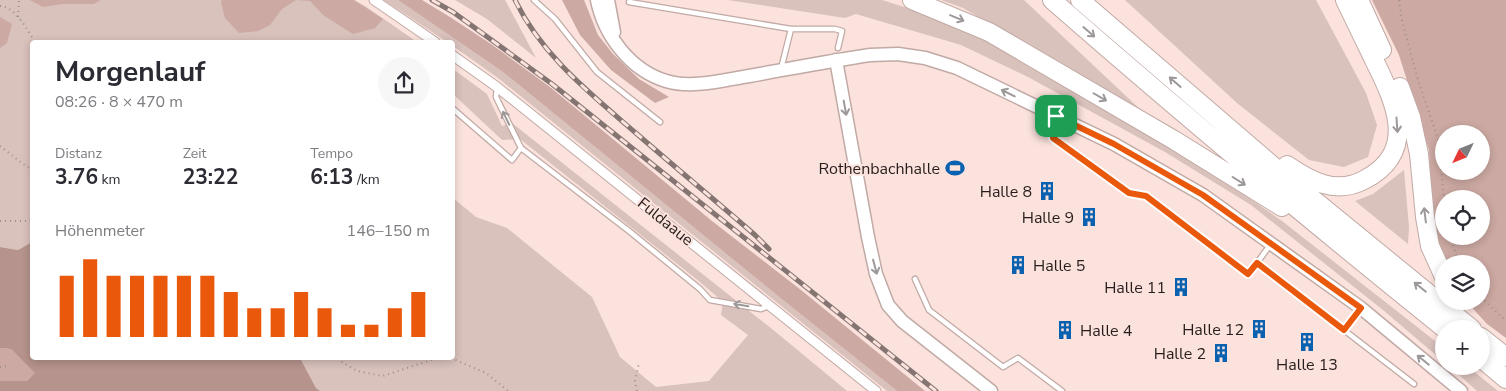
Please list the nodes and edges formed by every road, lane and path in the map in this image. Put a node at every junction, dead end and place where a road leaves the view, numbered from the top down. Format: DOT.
graph roads {
  1 [pos="19,0"];
  2 [pos="374,0"];
  3 [pos="534,0"];
  4 [pos="597,0"];
  5 [pos="608,0"];
  6 [pos="912,0"];
  7 [pos="1052,0"];
  8 [pos="1080,0"];
  9 [pos="1344,0"];
  10 [pos="1359,0"];
  11 [pos="1399,0"];
  12 [pos="629,2"];
  13 [pos="0,6"];
  14 [pos="18,17"];
  15 [pos="791,29"];
  16 [pos="34,40"];
  17 [pos="432,40"];
  18 [pos="616,44"];
  19 [pos="837,54"];
  20 [pos="455,57"];
  21 [pos="781,70"];
  22 [pos="497,87"];
  23 [pos="455,111"];
  24 [pos="1212,114"];
  25 [pos="1056,116"];
  26 [pos="660,122"];
  27 [pos="0,146"];
  28 [pos="521,148"];
  29 [pos="30,168"];
  30 [pos="1443,190"];
  31 [pos="0,221"];
  32 [pos="30,221"];
  33 [pos="1337,243"];
  34 [pos="1271,244"];
  35 [pos="1435,257"];
  36 [pos="1257,263"];
  37 [pos="915,279"];
  38 [pos="771,305"];
  39 [pos="1490,306"];
  40 [pos="1361,308"];
  41 [pos="1461,320"];
  42 [pos="1435,321"];
  43 [pos="1506,321"];
  44 [pos="1344,330"];
  45 [pos="1490,347"];
  46 [pos="1490,353"];
  47 [pos="1506,357"];
  48 [pos="340,360"];
  49 [pos="431,360"];
  50 [pos="455,360"];
  51 [pos="638,363"];
  52 [pos="9,366"];
  53 [pos="0,367"];
  54 [pos="1506,379"];
  55 [pos="1414,384"];
  56 [pos="508,391"];
  57 [pos="637,391"];
  58 [pos="876,391"];
  59 [pos="990,391"];
  60 [pos="1062,391"];
  61 [pos="1461,391"];
  1 -- 14 [label="path"];
  2 -- 17 [label="street"];
  3 -- 26 [label="lane"];
  4 -- 18 [label="street"];
  5 -- 18 [label="street"];
  6 -- 33 [label="highway, one-way"];
  7 -- 33 [label="highway, one-way"];
  24 -- 8 [label="highway, one-way"];
  9 -- 24 [label="highway, one-way"];
  35 -- 10 [label="highway, one-way"];
  11 -- 30 [label="path"];
  12 -- 15 [label="lane"];
  13 -- 14 [label="path"];
  14 -- 16 [label="path"];
  15 -- 19 [label="lane"];
  15 -- 21 [label="lane"];
  18 -- 21 [label="street"];
  19 -- 21 [label="street"];
  25 -- 19 [label="street, one-way"];
  19 -- 59 [label="street, one-way"];
  20 -- 22 [label="street, Fuldaaue"];
  28 -- 22 [label="lane, one-way"];
  22 -- 38 [label="street, Fuldaaue"];
  23 -- 28 [label="lane"];
  41 -- 24 [label="highway, one-way"];
  25 -- 34 [label="street"];
  25 -- 36 [label="lane"];
  27 -- 29 [label="path"];
  38 -- 28 [label="lane, one-way"];
  31 -- 32 [label="path"];
  33 -- 42 [label="highway"];
  34 -- 36 [label="lane"];
  34 -- 40 [label="street"];
  36 -- 44 [label="lane"];
  37 -- 60 [label="lane"];
  38 -- 58 [label="street, Fuldaaue"];
  39 -- 43 [label="path"];
  40 -- 44 [label="lane"];
  61 -- 40 [label="street, one-way"];
  44 -- 55 [label="lane"];
  45 -- 47 [label="highway"];
  46 -- 54 [label="highway"];
  48 -- 49 [label="path"];
  50 -- 56 [label="path"];
  51 -- 57 [label="path"];
  52 -- 53 [label="path"];
}
